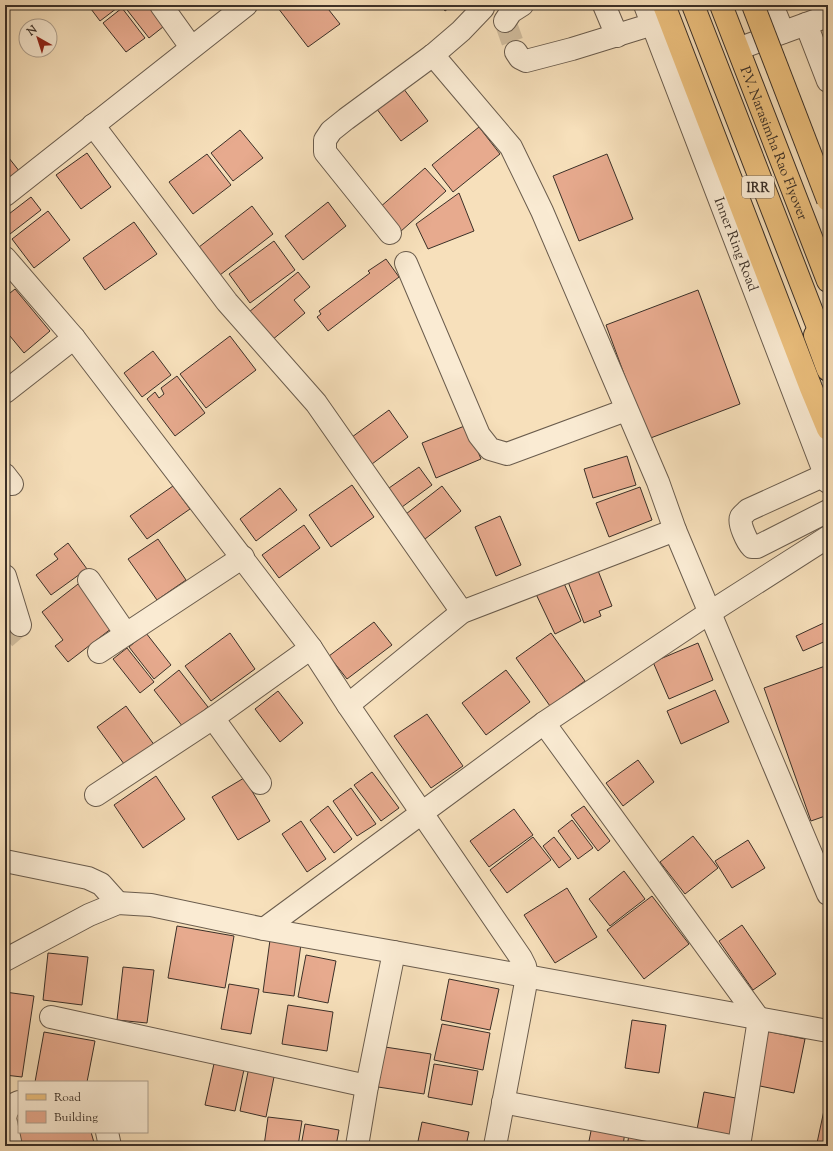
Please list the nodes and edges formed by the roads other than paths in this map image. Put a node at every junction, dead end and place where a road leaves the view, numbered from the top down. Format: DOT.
graph roads {
  1 [pos="161,5"];
  2 [pos="246,5"];
  3 [pos="483,5"];
  4 [pos="522,5"];
  5 [pos="604,5"];
  6 [pos="664,5"];
  7 [pos="687,5"];
  8 [pos="693,5"];
  9 [pos="721,5"];
  10 [pos="726,5"];
  11 [pos="753,5"];
  12 [pos="772,5"];
  13 [pos="649,15"];
  14 [pos="828,16"];
  15 [pos="505,21"];
  16 [pos="806,24"];
  17 [pos="783,32"];
  18 [pos="617,36"];
  19 [pos="191,47"];
  20 [pos="743,47"];
  21 [pos="516,52"];
  22 [pos="433,55"];
  23 [pos="828,81"];
  24 [pos="93,125"];
  25 [pos="5,195"];
  26 [pos="828,200"];
  27 [pos="390,233"];
  28 [pos="5,258"];
  29 [pos="406,263"];
  30 [pos="828,267"];
  31 [pos="828,281"];
  32 [pos="74,338"];
  33 [pos="828,353"];
  34 [pos="828,370"];
  35 [pos="5,392"];
  36 [pos="626,410"];
  37 [pos="828,429"];
  38 [pos="826,479"];
  39 [pos="828,510"];
  40 [pos="675,530"];
  41 [pos="828,538"];
  42 [pos="243,557"];
  43 [pos="5,576"];
  44 [pos="89,580"];
  45 [pos="462,612"];
  46 [pos="709,613"];
  47 [pos="20,625"];
  48 [pos="126,634"];
  49 [pos="311,648"];
  50 [pos="99,652"];
  51 [pos="348,705"];
  52 [pos="213,718"];
  53 [pos="544,723"];
  54 [pos="260,783"];
  55 [pos="96,795"];
  56 [pos="422,814"];
  57 [pos="5,861"];
  58 [pos="828,894"];
  59 [pos="118,903"];
  60 [pos="264,929"];
  61 [pos="394,952"];
  62 [pos="5,960"];
  63 [pos="527,977"];
  64 [pos="51,1017"];
  65 [pos="759,1019"];
  66 [pos="828,1031"];
  67 [pos="367,1086"];
  68 [pos="18,1102"];
  69 [pos="503,1102"];
  70 [pos="107,1133"];
  71 [pos="8,1135"];
  72 [pos="110,1146"];
  73 [pos="357,1146"];
  74 [pos="495,1146"];
  75 [pos="731,1146"];
  76 [pos="738,1146"];
  1 -- 19 [label="street"];
  2 -- 19 [label="street"];
  3 -- 22 [label="street"];
  4 -- 15 [label="street"];
  5 -- 18 [label="street"];
  6 -- 37 [label="main road"];
  7 -- 34 [label="main road, IRR"];
  8 -- 33 [label="main road, P.V. Narasimha Rao Flyover"];
  9 -- 31 [label="main road, P.V. Narasimha Rao Flyover"];
  10 -- 20 [label="main road, IRR"];
  11 -- 26 [label="main road, bridge"];
  12 -- 17 [label="street"];
  13 -- 18 [label="street"];
  13 -- 38 [label="street, Inner Ring Road"];
  14 -- 16 [label="street"];
  16 -- 17 [label="street"];
  16 -- 23 [label="street"];
  17 -- 20 [label="street"];
  18 -- 21 [label="street"];
  19 -- 24 [label="street"];
  20 -- 30 [label="main road, IRR"];
  22 -- 27 [label="street"];
  22 -- 36 [label="street"];
  24 -- 25 [label="street"];
  24 -- 45 [label="street"];
  28 -- 32 [label="street"];
  29 -- 36 [label="street"];
  32 -- 35 [label="street"];
  32 -- 42 [label="street"];
  36 -- 40 [label="street"];
  38 -- 39 [label="street"];
  40 -- 45 [label="street"];
  40 -- 46 [label="street"];
  41 -- 46 [label="street"];
  42 -- 48 [label="street"];
  42 -- 49 [label="street"];
  43 -- 47 [label="street"];
  44 -- 48 [label="street"];
  45 -- 51 [label="street"];
  46 -- 53 [label="street"];
  46 -- 58 [label="street"];
  48 -- 50 [label="street"];
  49 -- 51 [label="street"];
  49 -- 52 [label="street"];
  51 -- 56 [label="street"];
  52 -- 54 [label="street"];
  52 -- 55 [label="street"];
  53 -- 56 [label="street"];
  53 -- 65 [label="street"];
  56 -- 60 [label="street"];
  56 -- 63 [label="street"];
  57 -- 59 [label="street"];
  59 -- 60 [label="street"];
  59 -- 62 [label="street"];
  60 -- 61 [label="street"];
  61 -- 63 [label="street"];
  61 -- 67 [label="street"];
  63 -- 65 [label="street"];
  63 -- 69 [label="street"];
  64 -- 67 [label="street"];
  65 -- 66 [label="street"];
  65 -- 76 [label="street"];
  67 -- 73 [label="street"];
  68 -- 71 [label="street"];
  69 -- 74 [label="street"];
  69 -- 75 [label="street"];
  70 -- 72 [label="street"];
}
